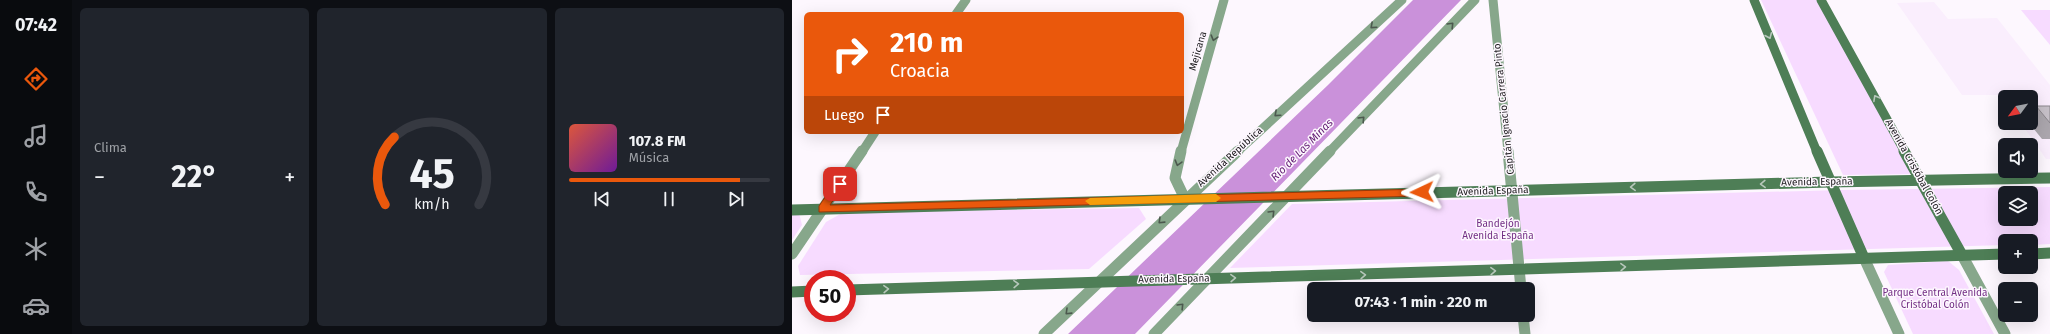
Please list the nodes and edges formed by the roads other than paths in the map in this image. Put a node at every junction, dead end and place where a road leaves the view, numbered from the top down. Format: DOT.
graph roads {
  1 [pos="966,0"];
  2 [pos="1224,0"];
  3 [pos="1402,0"];
  4 [pos="1475,0"];
  5 [pos="1493,0"];
  6 [pos="1754,0"];
  7 [pos="1821,0"];
  8 [pos="957,12"];
  9 [pos="874,134"];
  10 [pos="2050,178"];
  11 [pos="1922,181"];
  12 [pos="1830,182"];
  13 [pos="1512,190"];
  14 [pos="1288,196"];
  15 [pos="1185,199"];
  16 [pos="822,209"];
  17 [pos="792,210"];
  18 [pos="2050,253"];
  19 [pos="792,254"];
  20 [pos="1998,254"];
  21 [pos="2038,254"];
  22 [pos="1962,255"];
  23 [pos="1864,258"];
  24 [pos="1519,270"];
  25 [pos="1207,279"];
  26 [pos="1100,281"];
  27 [pos="1520,282"];
  28 [pos="856,290"];
  29 [pos="792,292"];
  30 [pos="804,292"];
  31 [pos="1523,322"];
  32 [pos="1044,334"];
  33 [pos="1154,334"];
  34 [pos="1524,334"];
  35 [pos="1899,334"];
  36 [pos="2005,334"];
  1 -- 8 [label="street"];
  2 -- 15 [label="street, Mejicana, one-way"];
  3 -- 15 [label="street, Avenida República, one-way"];
  14 -- 4 [label="street, one-way"];
  5 -- 13 [label="street, Capitán Ignacio Carrera Pinto"];
  6 -- 12 [label="main road, one-way"];
  11 -- 7 [label="main road, Avenida Cristóbal Colón, one-way"];
  9 -- 16 [label="street"];
  10 -- 11 [label="main road, Avenida España"];
  11 -- 12 [label="main road, Avenida España"];
  11 -- 22 [label="main road, Avenida Cristóbal Colón"];
  12 -- 13 [label="main road, Avenida España, one-way"];
  12 -- 23 [label="main road"];
  13 -- 14 [label="main road, Avenida España"];
  13 -- 24 [label="street, Capitán Ignacio Carrera Pinto"];
  14 -- 15 [label="main road, Avenida España"];
  25 -- 14 [label="street, one-way"];
  15 -- 16 [label="main road, Avenida España"];
  15 -- 26 [label="street, Avenida República, one-way"];
  16 -- 17 [label="main road, Avenida España"];
  16 -- 19 [label="street"];
  18 -- 21 [label="main road"];
  20 -- 22 [label="main road, Avenida España"];
  22 -- 23 [label="main road, Avenida España"];
  22 -- 36 [label="street, Avenida Cristóbal Colón"];
  24 -- 23 [label="main road, Avenida España, one-way"];
  23 -- 35 [label="street"];
  25 -- 24 [label="main road, Avenida España, one-way"];
  24 -- 27 [label="street, Capitán Ignacio Carrera Pinto"];
  25 -- 26 [label="main road, Avenida España"];
  33 -- 25 [label="street, one-way"];
  28 -- 26 [label="main road, Avenida España, one-way"];
  26 -- 32 [label="street, Avenida República, one-way"];
  29 -- 30 [label="main road"];
  31 -- 34 [label="street"];
}
